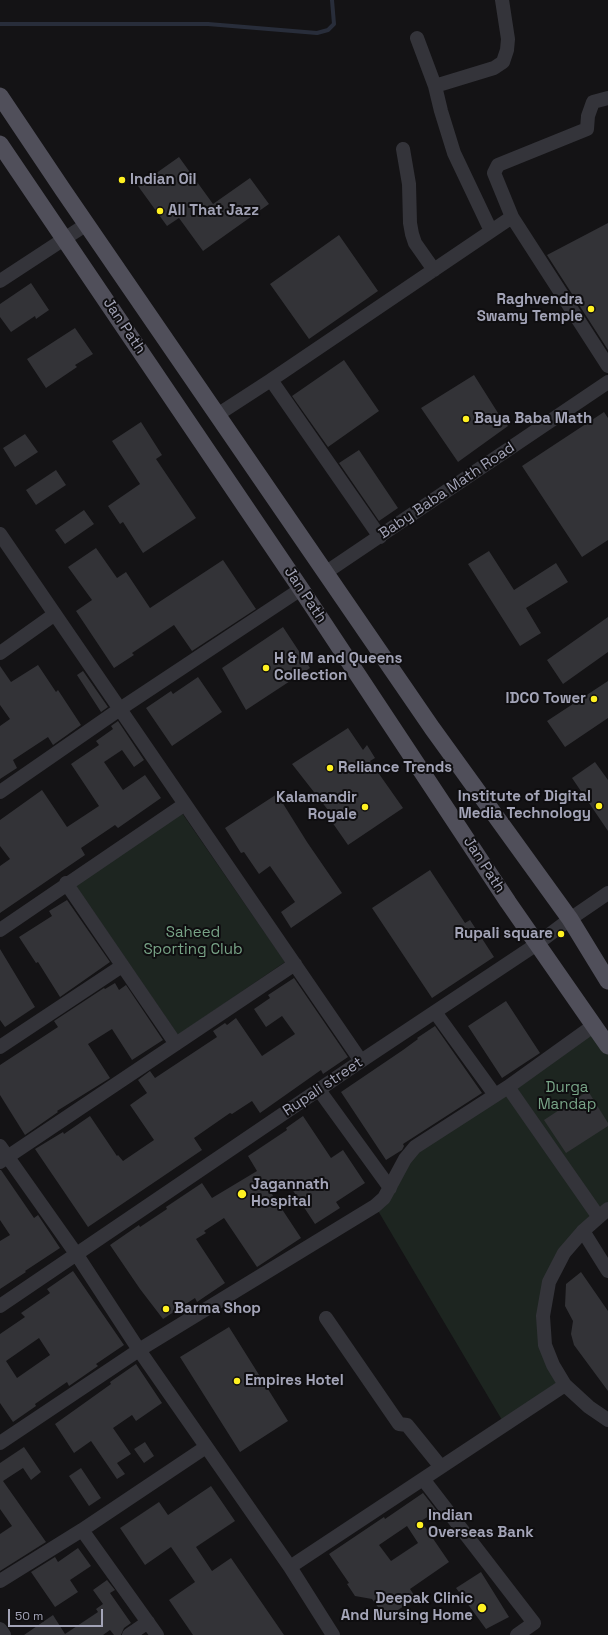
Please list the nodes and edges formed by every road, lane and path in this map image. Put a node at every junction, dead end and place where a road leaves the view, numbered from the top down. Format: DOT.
graph roads {
  1 [pos="502,0"];
  2 [pos="417,38"];
  3 [pos="435,86"];
  4 [pos="0,96"];
  5 [pos="608,98"];
  6 [pos="0,144"];
  7 [pos="403,149"];
  8 [pos="512,217"];
  9 [pos="87,224"];
  10 [pos="491,231"];
  11 [pos="65,239"];
  12 [pos="434,270"];
  13 [pos="0,281"];
  14 [pos="608,366"];
  15 [pos="271,380"];
  16 [pos="608,382"];
  17 [pos="217,415"];
  18 [pos="0,534"];
  19 [pos="380,537"];
  20 [pos="326,573"];
  21 [pos="301,589"];
  22 [pos="55,614"];
  23 [pos="0,653"];
  24 [pos="120,709"];
  25 [pos="0,792"];
  26 [pos="185,804"];
  27 [pos="66,883"];
  28 [pos="608,893"];
  29 [pos="570,919"];
  30 [pos="0,930"];
  31 [pos="537,944"];
  32 [pos="295,964"];
  33 [pos="122,966"];
  34 [pos="608,981"];
  35 [pos="435,1012"];
  36 [pos="593,1026"];
  37 [pos="176,1044"];
  38 [pos="608,1046"];
  39 [pos="0,1047"];
  40 [pos="361,1061"];
  41 [pos="508,1087"];
  42 [pos="319,1090"];
  43 [pos="495,1095"];
  44 [pos="3,1155"];
  45 [pos="390,1188"];
  46 [pos="603,1213"];
  47 [pos="583,1231"];
  48 [pos="77,1255"];
  49 [pos="608,1271"];
  50 [pos="0,1306"];
  51 [pos="326,1318"];
  52 [pos="139,1350"];
  53 [pos="565,1385"];
  54 [pos="608,1420"];
  55 [pos="0,1443"];
  56 [pos="206,1447"];
  57 [pos="441,1467"];
  58 [pos="423,1479"];
  59 [pos="82,1530"];
  60 [pos="290,1567"];
  61 [pos="0,1581"];
  62 [pos="148,1622"];
  63 [pos="0,1629"];
  64 [pos="4,1635"];
  65 [pos="129,1635"];
  66 [pos="157,1635"];
  67 [pos="333,1635"];
  68 [pos="517,1635"];
  1 -- 3 [label="street"];
  2 -- 3 [label="street"];
  3 -- 10 [label="street"];
  4 -- 9 [label="main road, Jan Path"];
  5 -- 8 [label="street"];
  6 -- 11 [label="main road, Jan Path"];
  7 -- 12 [label="street"];
  8 -- 10 [label="street"];
  8 -- 14 [label="street"];
  9 -- 11 [label="street"];
  9 -- 17 [label="main road, Jan Path"];
  10 -- 12 [label="street"];
  11 -- 13 [label="street"];
  11 -- 21 [label="main road, Jan Path"];
  12 -- 15 [label="street"];
  15 -- 17 [label="street"];
  15 -- 19 [label="street"];
  16 -- 19 [label="street, Baby Baba Math Road"];
  17 -- 20 [label="main road, Jan Path"];
  18 -- 22 [label="street"];
  19 -- 20 [label="street, Baby Baba Math Road"];
  20 -- 29 [label="main road, Jan Path"];
  21 -- 24 [label="street"];
  21 -- 31 [label="main road, Jan Path"];
  22 -- 23 [label="street"];
  22 -- 24 [label="street"];
  24 -- 25 [label="street"];
  24 -- 26 [label="street"];
  26 -- 27 [label="street"];
  26 -- 32 [label="street"];
  27 -- 30 [label="street"];
  27 -- 33 [label="street"];
  28 -- 29 [label="street, Rupali street"];
  29 -- 31 [label="street, Rupali street"];
  29 -- 34 [label="main road, Jan Path"];
  31 -- 35 [label="street, Rupali street"];
  31 -- 36 [label="main road, Jan Path"];
  32 -- 37 [label="street"];
  32 -- 40 [label="street"];
  33 -- 37 [label="street"];
  33 -- 39 [label="street"];
  35 -- 40 [label="street, Rupali street"];
  35 -- 43 [label="street"];
  36 -- 38 [label="main road, Jan Path"];
  36 -- 41 [label="street"];
  37 -- 44 [label="street"];
  40 -- 42 [label="street, Rupali street"];
  41 -- 43 [label="street"];
  41 -- 46 [label="street"];
  42 -- 45 [label="street"];
  42 -- 48 [label="street, Rupali street"];
  43 -- 45 [label="street"];
  44 -- 48 [label="street"];
  45 -- 52 [label="street"];
  46 -- 47 [label="street"];
  47 -- 49 [label="street"];
  47 -- 53 [label="street"];
  48 -- 50 [label="street, Rupali street"];
  48 -- 52 [label="street"];
  51 -- 57 [label="street"];
  52 -- 55 [label="street"];
  52 -- 56 [label="street"];
  53 -- 54 [label="street"];
  53 -- 57 [label="street"];
  56 -- 59 [label="street"];
  56 -- 60 [label="street"];
  57 -- 58 [label="street"];
  58 -- 60 [label="street"];
  58 -- 68 [label="street"];
  59 -- 61 [label="street"];
  59 -- 62 [label="street"];
  60 -- 67 [label="street"];
  62 -- 65 [label="street"];
  62 -- 66 [label="street"];
  63 -- 64 [label="street"];
}
